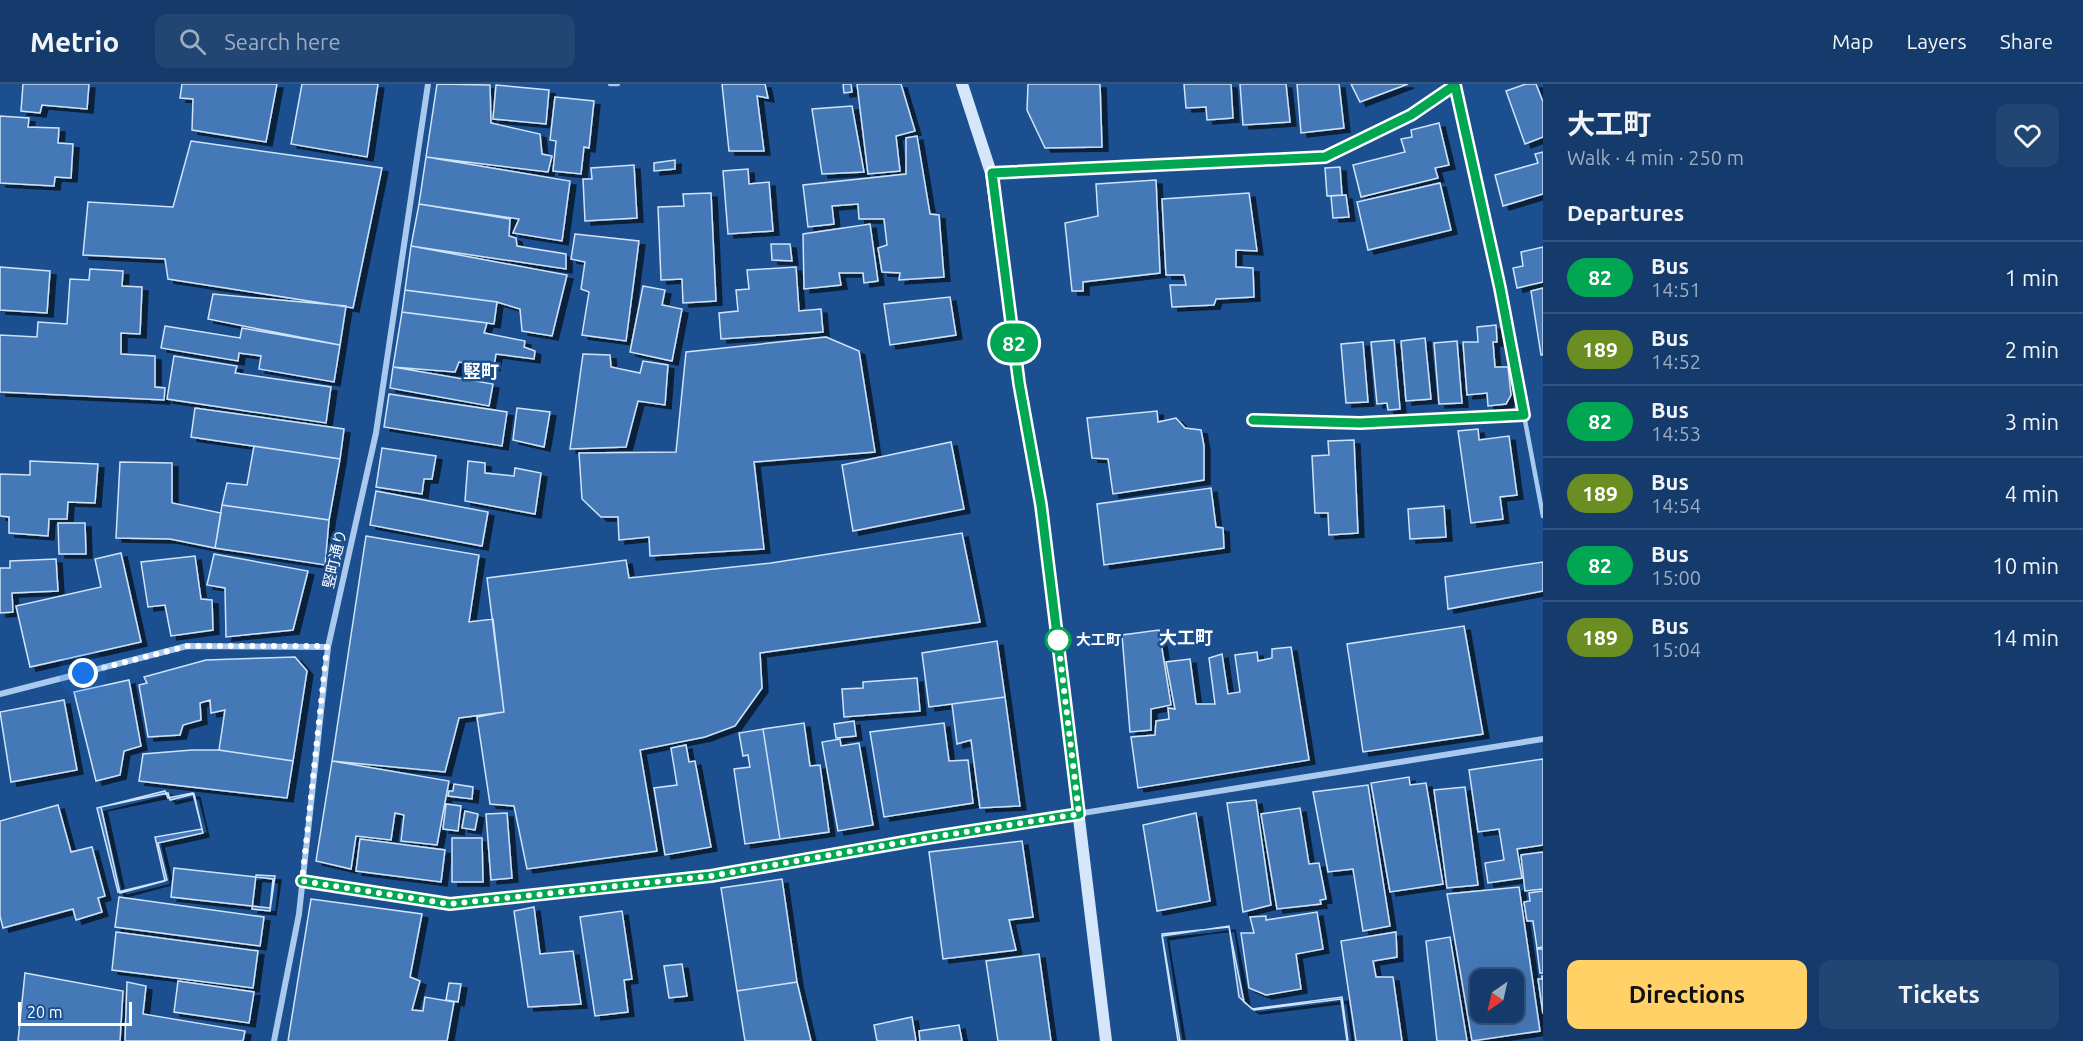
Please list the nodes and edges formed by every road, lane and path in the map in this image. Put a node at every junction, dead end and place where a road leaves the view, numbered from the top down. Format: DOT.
graph roads {
  1 [pos="428,84"];
  2 [pos="610,84"];
  3 [pos="618,84"];
  4 [pos="962,84"];
  5 [pos="1455,85"];
  6 [pos="992,173"];
  7 [pos="1524,415"];
  8 [pos="1253,420"];
  9 [pos="1543,516"];
  10 [pos="327,646"];
  11 [pos="0,694"];
  12 [pos="1543,739"];
  13 [pos="1079,814"];
  14 [pos="302,881"];
  15 [pos="274,1041"];
  16 [pos="1106,1041"];
  1 -- 10 [label="street, 竪町通り"];
  2 -- 3 [label="lane"];
  4 -- 6 [label="street"];
  5 -- 6 [label="lane"];
  5 -- 7 [label="lane"];
  6 -- 13 [label="street"];
  7 -- 8 [label="lane"];
  7 -- 9 [label="lane"];
  10 -- 11 [label="street"];
  10 -- 14 [label="street, 竪町通り"];
  12 -- 13 [label="street"];
  13 -- 14 [label="street"];
  13 -- 16 [label="street"];
  14 -- 15 [label="street, 竪町通り"];
}
